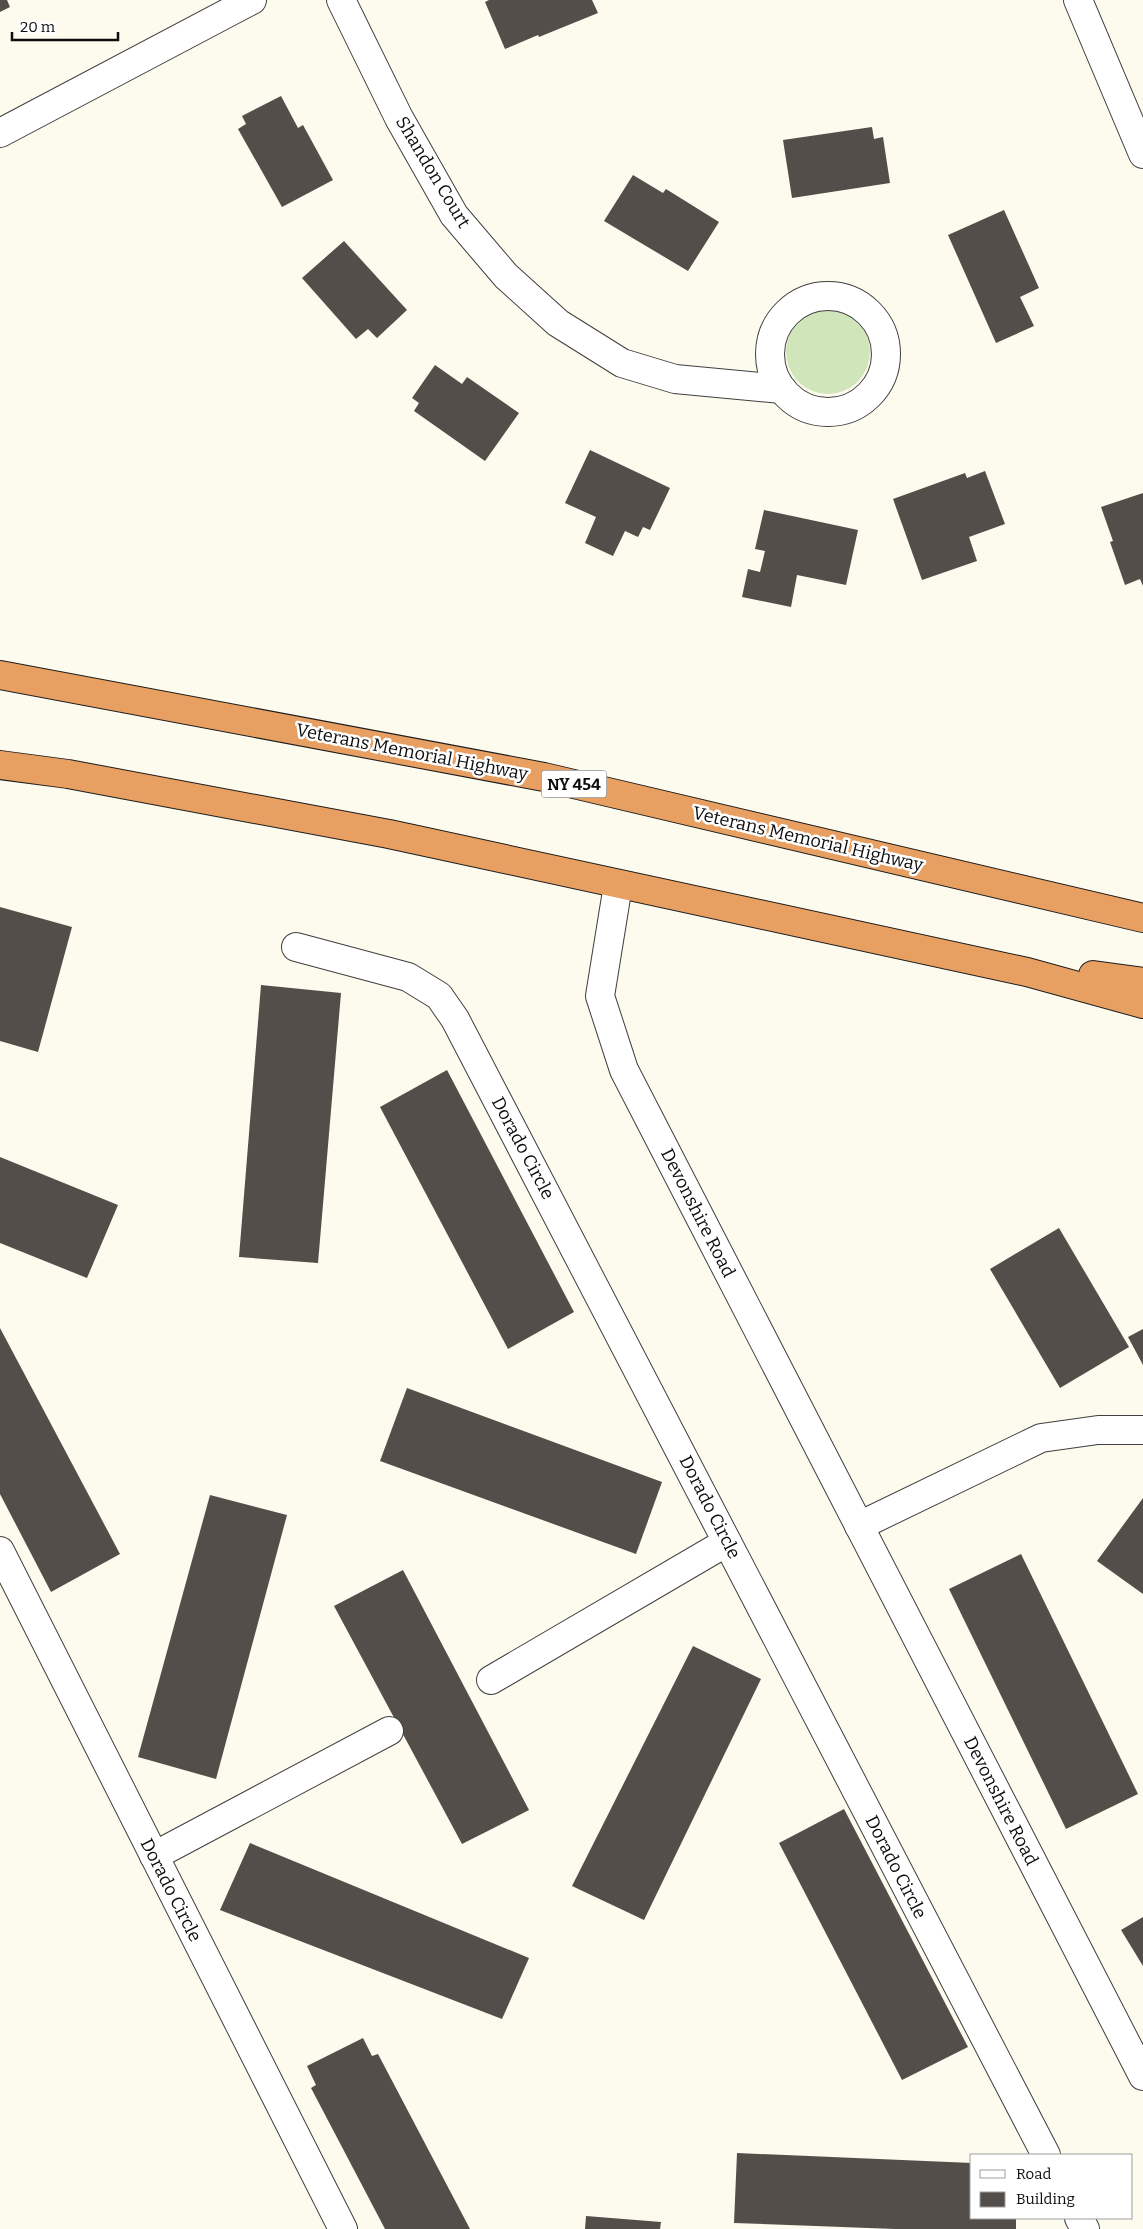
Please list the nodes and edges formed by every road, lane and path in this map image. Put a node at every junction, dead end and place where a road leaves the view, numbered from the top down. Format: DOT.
graph roads {
  1 [pos="252,0"];
  2 [pos="341,0"];
  3 [pos="1078,0"];
  4 [pos="0,133"];
  5 [pos="1143,154"];
  6 [pos="782,389"];
  7 [pos="0,675"];
  8 [pos="0,765"];
  9 [pos="618,885"];
  10 [pos="1143,918"];
  11 [pos="296,947"];
  12 [pos="909,947"];
  13 [pos="1143,982"];
  14 [pos="1143,1004"];
  15 [pos="1143,1430"];
  16 [pos="859,1526"];
  17 [pos="728,1542"];
  18 [pos="0,1551"];
  19 [pos="491,1680"];
  20 [pos="389,1731"];
  21 [pos="154,1856"];
  22 [pos="1143,2076"];
  23 [pos="1045,2154"];
  24 [pos="343,2229"];
  1 -- 4 [label="street"];
  2 -- 6 [label="street, Shandon Court"];
  3 -- 5 [label="street"];
  6 -- 6 [label="street"];
  7 -- 10 [label="highway, Veterans Memorial Highway / NY 454"];
  8 -- 9 [label="highway"];
  9 -- 12 [label="highway"];
  9 -- 16 [label="street, Devonshire Road"];
  11 -- 17 [label="street, Dorado Circle"];
  12 -- 13 [label="highway"];
  12 -- 14 [label="highway"];
  15 -- 16 [label="street"];
  16 -- 22 [label="street, Devonshire Road"];
  17 -- 19 [label="street"];
  17 -- 23 [label="street, Dorado Circle"];
  18 -- 21 [label="street, Dorado Circle"];
  20 -- 21 [label="street"];
  21 -- 24 [label="street, Dorado Circle"];
}
